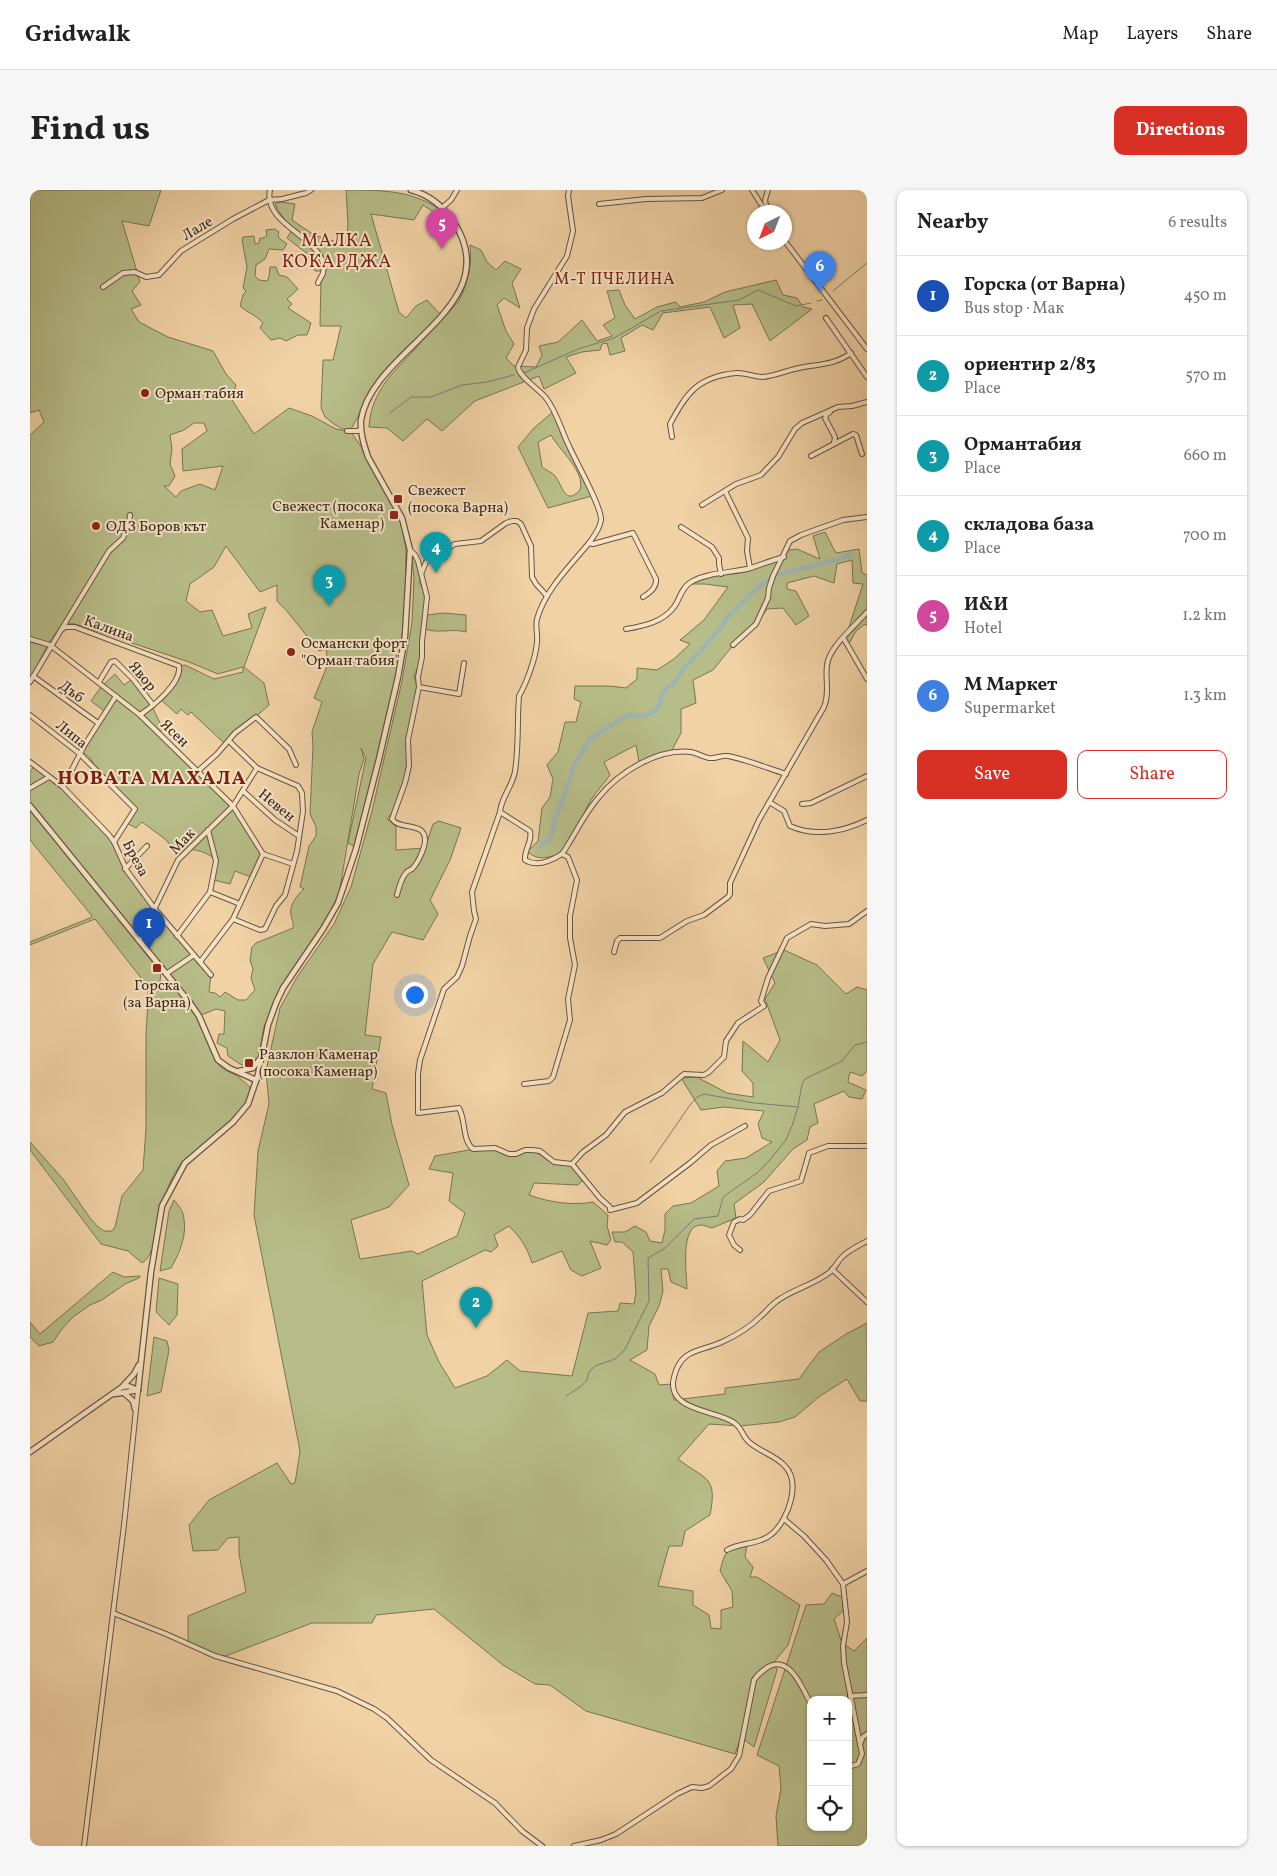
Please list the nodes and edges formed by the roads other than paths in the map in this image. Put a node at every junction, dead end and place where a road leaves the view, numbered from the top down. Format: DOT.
graph roads {
  1 [pos="270,190"];
  2 [pos="311,190"];
  3 [pos="411,190"];
  4 [pos="457,190"];
  5 [pos="569,190"];
  6 [pos="722,190"];
  7 [pos="752,190"];
  8 [pos="768,190"];
  9 [pos="709,192"];
  10 [pos="269,200"];
  11 [pos="599,204"];
  12 [pos="762,205"];
  13 [pos="766,205"];
  14 [pos="443,207"];
  15 [pos="792,250"];
  16 [pos="318,283"];
  17 [pos="103,287"];
  18 [pos="826,318"];
  19 [pos="867,350"];
  20 [pos="851,353"];
  21 [pos="867,377"];
  22 [pos="867,402"];
  23 [pos="834,409"];
  24 [pos="361,429"];
  25 [pos="347,431"];
  26 [pos="672,437"];
  27 [pos="834,443"];
  28 [pos="862,454"];
  29 [pos="811,456"];
  30 [pos="725,491"];
  31 [pos="702,505"];
  32 [pos="130,515"];
  33 [pos="867,517"];
  34 [pos="681,527"];
  35 [pos="589,543"];
  36 [pos="410,550"];
  37 [pos="784,557"];
  38 [pos="750,568"];
  39 [pos="422,574"];
  40 [pos="721,574"];
  41 [pos="547,596"];
  42 [pos="643,597"];
  43 [pos="867,612"];
  44 [pos="626,629"];
  45 [pos="61,630"];
  46 [pos="844,638"];
  47 [pos="30,639"];
  48 [pos="50,645"];
  49 [pos="733,645"];
  50 [pos="464,662"];
  51 [pos="33,676"];
  52 [pos="867,679"];
  53 [pos="30,682"];
  54 [pos="99,682"];
  55 [pos="419,687"];
  56 [pos="116,696"];
  57 [pos="153,705"];
  58 [pos="140,715"];
  59 [pos="30,716"];
  60 [pos="98,723"];
  61 [pos="229,741"];
  62 [pos="80,754"];
  63 [pos="30,762"];
  64 [pos="296,765"];
  65 [pos="257,768"];
  66 [pos="198,770"];
  67 [pos="786,774"];
  68 [pos="867,776"];
  69 [pos="49,777"];
  70 [pos="63,786"];
  71 [pos="30,788"];
  72 [pos="243,791"];
  73 [pos="769,802"];
  74 [pos="802,804"];
  75 [pos="30,806"];
  76 [pos="233,806"];
  77 [pos="500,812"];
  78 [pos="867,820"];
  79 [pos="208,830"];
  80 [pos="299,836"];
  81 [pos="114,842"];
  82 [pos="147,846"];
  83 [pos="263,854"];
  84 [pos="562,854"];
  85 [pos="293,864"];
  86 [pos="125,869"];
  87 [pos="210,892"];
  88 [pos="397,895"];
  89 [pos="240,904"];
  90 [pos="155,909"];
  91 [pos="867,911"];
  92 [pos="233,919"];
  93 [pos="177,936"];
  94 [pos="139,941"];
  95 [pos="614,952"];
  96 [pos="194,956"];
  97 [pos="200,962"];
  98 [pos="166,974"];
  99 [pos="212,975"];
  100 [pos="261,1056"];
  101 [pos="236,1071"];
  102 [pos="256,1080"];
  103 [pos="524,1084"];
  104 [pos="254,1088"];
  105 [pos="745,1126"];
  106 [pos="867,1146"];
  107 [pos="572,1164"];
  108 [pos="867,1241"];
  109 [pos="740,1250"];
  110 [pos="832,1269"];
  111 [pos="867,1302"];
  112 [pos="141,1362"];
  113 [pos="122,1390"];
  114 [pos="138,1390"];
  115 [pos="135,1409"];
  116 [pos="30,1452"];
  117 [pos="784,1519"];
  118 [pos="727,1550"];
  119 [pos="867,1571"];
  120 [pos="843,1584"];
  121 [pos="113,1613"];
  122 [pos="867,1695"];
  123 [pos="850,1696"];
  124 [pos="807,1697"];
  125 [pos="852,1706"];
  126 [pos="867,1734"];
  127 [pos="860,1744"];
  128 [pos="852,1766"];
  129 [pos="84,1846"];
  130 [pos="542,1846"];
  131 [pos="574,1846"];
  1 -- 10 [label="street"];
  2 -- 10 [label="street, Лале"];
  3 -- 14 [label="street"];
  4 -- 14 [label="street"];
  5 -- 35 [label="street"];
  6 -- 9 [label="street"];
  7 -- 12 [label="street"];
  8 -- 13 [label="street"];
  9 -- 11 [label="street"];
  10 -- 16 [label="street"];
  10 -- 17 [label="street, Лале"];
  14 -- 24 [label="street"];
  15 -- 19 [label="street"];
  18 -- 20 [label="street"];
  20 -- 21 [label="street"];
  20 -- 26 [label="street"];
  22 -- 23 [label="street"];
  23 -- 27 [label="street"];
  23 -- 30 [label="street"];
  24 -- 25 [label="street"];
  24 -- 36 [label="street"];
  27 -- 28 [label="street"];
  27 -- 29 [label="street"];
  30 -- 31 [label="street"];
  30 -- 38 [label="street"];
  32 -- 45 [label="street"];
  33 -- 37 [label="street"];
  34 -- 40 [label="street"];
  35 -- 41 [label="street"];
  35 -- 42 [label="street"];
  36 -- 39 [label="street"];
  36 -- 100 [label="street"];
  37 -- 38 [label="street"];
  37 -- 49 [label="street"];
  38 -- 40 [label="street"];
  39 -- 41 [label="street"];
  39 -- 55 [label="street"];
  40 -- 44 [label="street"];
  41 -- 77 [label="street"];
  43 -- 46 [label="street"];
  45 -- 48 [label="street, Калина"];
  45 -- 57 [label="street, Калина"];
  46 -- 52 [label="street"];
  46 -- 67 [label="street"];
  47 -- 48 [label="street"];
  48 -- 51 [label="street, Калина"];
  48 -- 54 [label="street, Ясен"];
  50 -- 55 [label="street"];
  51 -- 53 [label="street, Калина"];
  51 -- 60 [label="street, Дъб"];
  54 -- 56 [label="street, Ясен"];
  54 -- 57 [label="street, Явор"];
  55 -- 88 [label="street"];
  56 -- 58 [label="street, Ясен"];
  56 -- 60 [label="street"];
  57 -- 58 [label="street"];
  58 -- 66 [label="street, Ясен"];
  59 -- 62 [label="street, Липа"];
  60 -- 62 [label="street"];
  61 -- 64 [label="street"];
  61 -- 65 [label="street"];
  61 -- 66 [label="street"];
  62 -- 70 [label="street"];
  62 -- 81 [label="street, Липа"];
  63 -- 69 [label="street, Бреза"];
  65 -- 72 [label="street, Мак"];
  65 -- 80 [label="street"];
  66 -- 76 [label="street, Ясен"];
  67 -- 73 [label="street"];
  67 -- 84 [label="street"];
  68 -- 74 [label="street"];
  69 -- 70 [label="street, Бреза"];
  69 -- 71 [label="street"];
  70 -- 81 [label="street, Бреза"];
  72 -- 76 [label="street, Мак"];
  72 -- 80 [label="street, Невен"];
  73 -- 78 [label="street"];
  73 -- 95 [label="street"];
  75 -- 94 [label="street"];
  76 -- 79 [label="street, Мак"];
  76 -- 83 [label="street, Ясен"];
  77 -- 84 [label="street"];
  77 -- 107 [label="street"];
  79 -- 87 [label="street"];
  79 -- 90 [label="street, Мак"];
  80 -- 85 [label="street"];
  81 -- 86 [label="street, Бреза"];
  82 -- 86 [label="street"];
  83 -- 85 [label="street"];
  83 -- 89 [label="street"];
  84 -- 103 [label="street"];
  85 -- 92 [label="street"];
  86 -- 90 [label="street, Бреза"];
  87 -- 89 [label="street"];
  87 -- 93 [label="street"];
  89 -- 92 [label="street"];
  90 -- 93 [label="street, Бреза"];
  90 -- 94 [label="street, Мак"];
  91 -- 107 [label="street"];
  92 -- 97 [label="street"];
  93 -- 96 [label="street, Бреза"];
  94 -- 98 [label="street"];
  96 -- 97 [label="street, Бреза"];
  96 -- 98 [label="street"];
  97 -- 99 [label="street, Бреза"];
  98 -- 101 [label="street"];
  100 -- 101 [label="street"];
  100 -- 102 [label="street"];
  101 -- 102 [label="street"];
  101 -- 104 [label="street"];
  102 -- 104 [label="street"];
  104 -- 112 [label="street"];
  105 -- 107 [label="street"];
  106 -- 109 [label="street"];
  108 -- 110 [label="street"];
  110 -- 111 [label="street"];
  110 -- 117 [label="street"];
  112 -- 113 [label="street"];
  112 -- 114 [label="street"];
  113 -- 114 [label="street"];
  113 -- 115 [label="street"];
  113 -- 116 [label="street"];
  114 -- 115 [label="street"];
  115 -- 121 [label="street"];
  117 -- 118 [label="street"];
  117 -- 120 [label="street"];
  119 -- 120 [label="street"];
  120 -- 123 [label="street"];
  121 -- 129 [label="street"];
  121 -- 130 [label="street"];
  122 -- 123 [label="street"];
  124 -- 131 [label="street"];
  125 -- 127 [label="street"];
  126 -- 127 [label="street"];
  127 -- 128 [label="street"];
}
